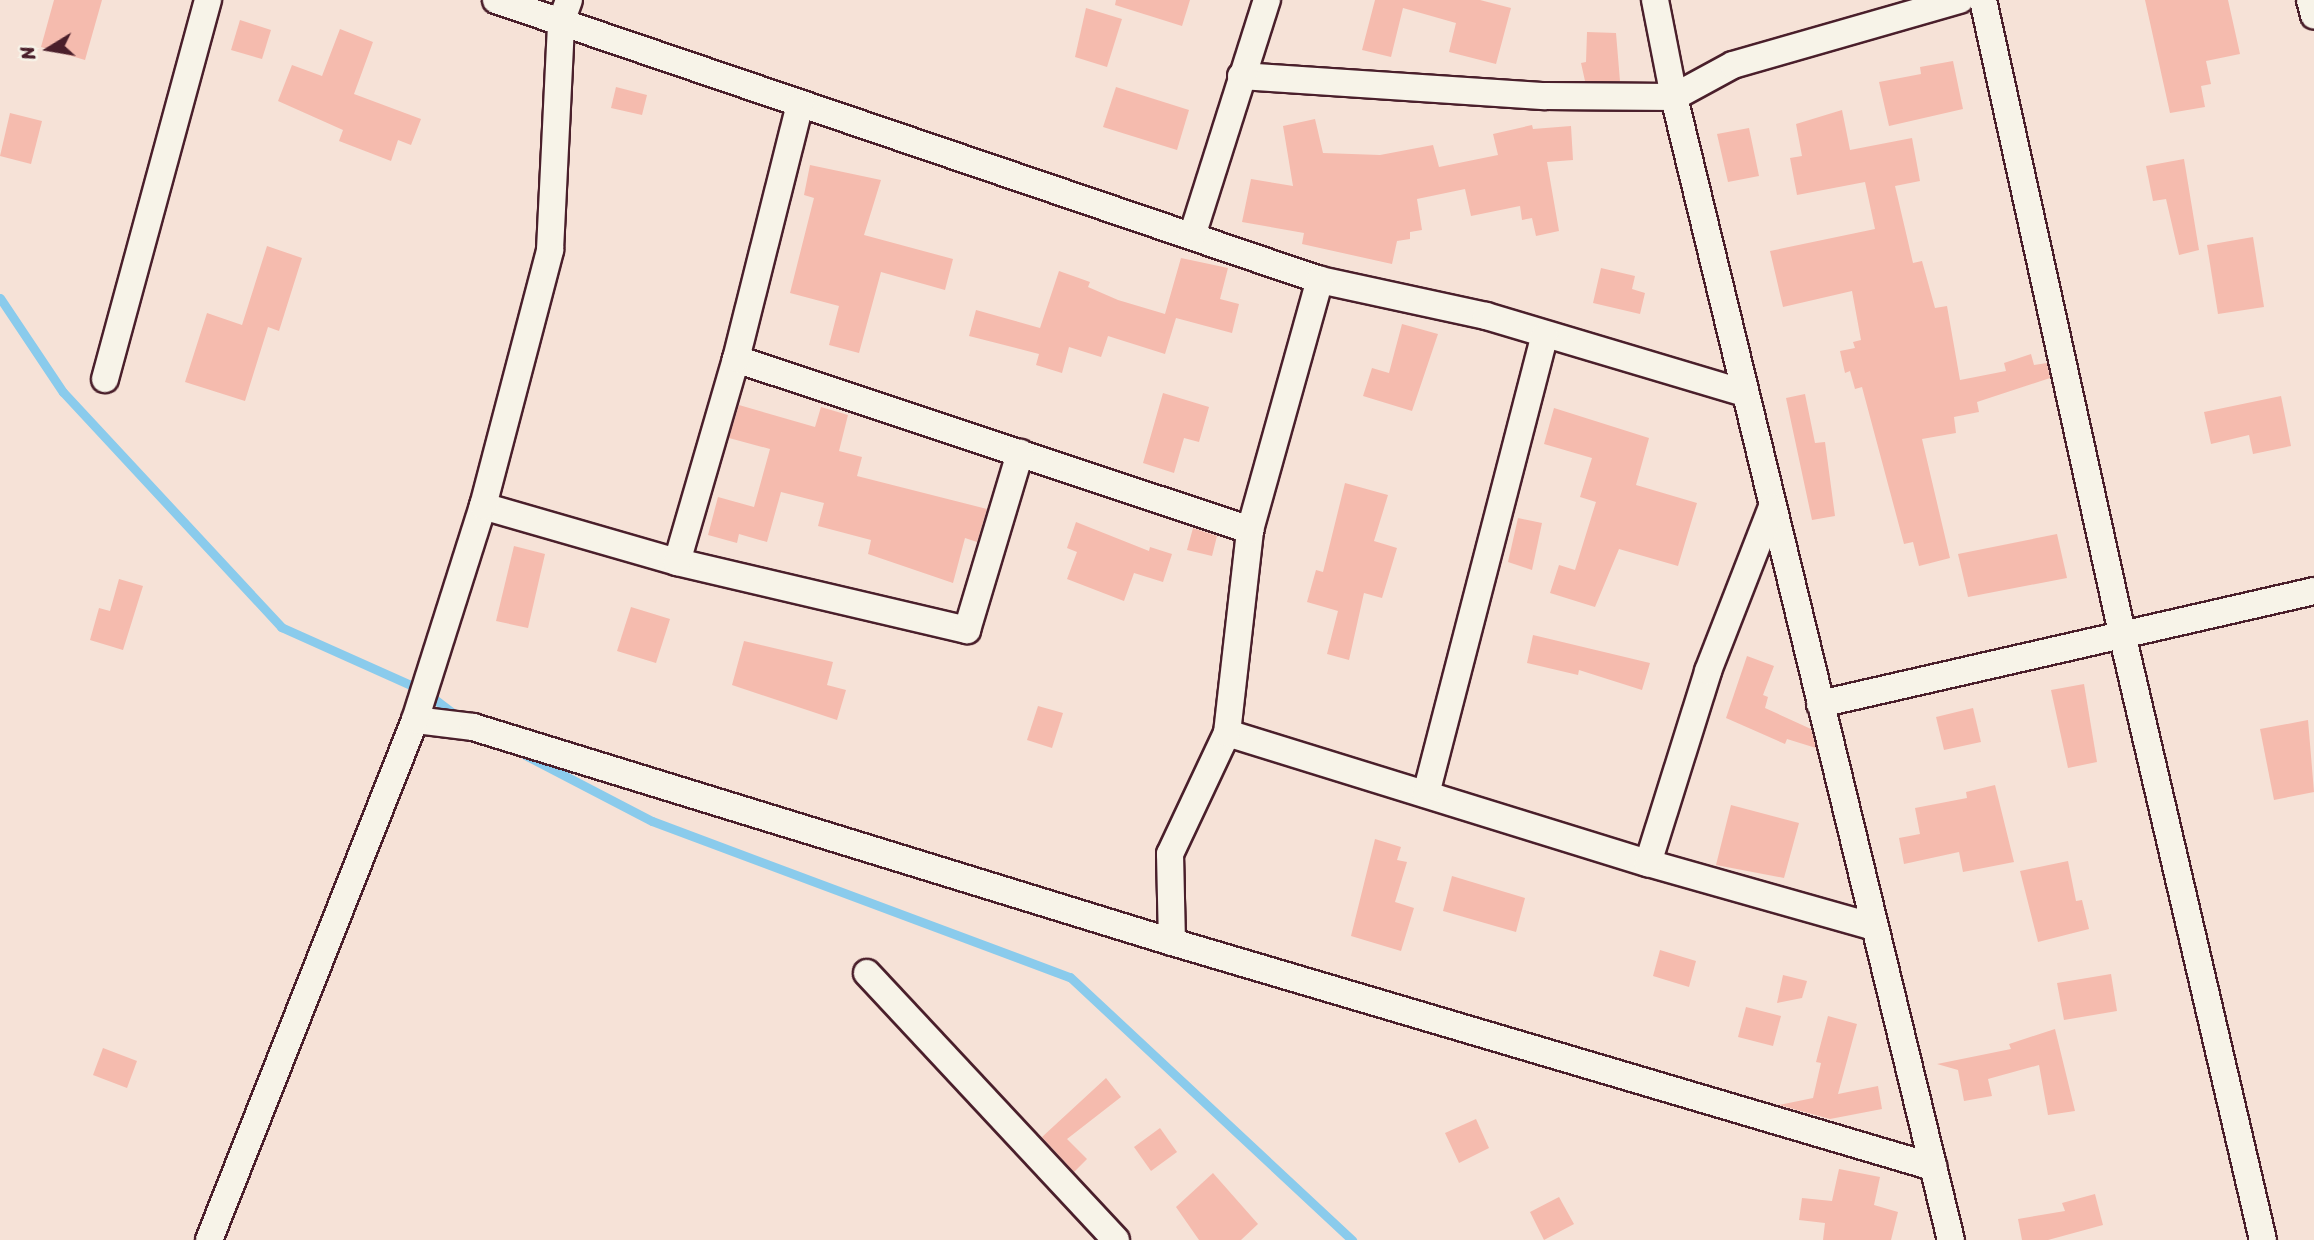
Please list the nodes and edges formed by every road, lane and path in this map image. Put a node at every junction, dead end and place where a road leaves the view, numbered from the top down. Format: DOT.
graph roads {
  1 [pos="208,0"];
  2 [pos="496,0"];
  3 [pos="1267,0"];
  4 [pos="1960,0"];
  5 [pos="1983,0"];
  6 [pos="2310,0"];
  7 [pos="1653,1"];
  8 [pos="565,11"];
  9 [pos="2314,15"];
  10 [pos="1241,76"];
  11 [pos="1674,97"];
  12 [pos="800,105"];
  13 [pos="1192,236"];
  14 [pos="1320,280"];
  15 [pos="1545,335"];
  16 [pos="736,359"];
  17 [pos="105,379"];
  18 [pos="1745,393"];
  19 [pos="1020,453"];
  20 [pos="483,506"];
  21 [pos="1772,508"];
  22 [pos="1250,530"];
  23 [pos="677,562"];
  24 [pos="2314,591"];
  25 [pos="2123,638"];
  26 [pos="1820,704"];
  27 [pos="415,720"];
  28 [pos="1227,733"];
  29 [pos="1426,794"];
  30 [pos="1648,863"];
  31 [pos="1874,927"];
  32 [pos="1172,942"];
  33 [pos="867,973"];
  34 [pos="1933,1167"];
  35 [pos="209,1240"];
  36 [pos="1116,1240"];
  37 [pos="1951,1240"];
  38 [pos="2263,1240"];
  1 -- 17 [label="street"];
  2 -- 8 [label="street"];
  3 -- 10 [label="street"];
  4 -- 11 [label="street"];
  5 -- 25 [label="street"];
  6 -- 9 [label="street"];
  7 -- 11 [label="street"];
  8 -- 12 [label="street"];
  8 -- 20 [label="street"];
  10 -- 11 [label="street"];
  10 -- 13 [label="street"];
  11 -- 18 [label="street"];
  12 -- 13 [label="street"];
  12 -- 16 [label="street"];
  13 -- 14 [label="street"];
  14 -- 15 [label="street"];
  14 -- 22 [label="street"];
  15 -- 18 [label="street"];
  15 -- 29 [label="street"];
  16 -- 19 [label="street"];
  16 -- 23 [label="street"];
  18 -- 21 [label="street"];
  19 -- 22 [label="street"];
  19 -- 23 [label="street"];
  20 -- 23 [label="street"];
  20 -- 27 [label="street"];
  21 -- 26 [label="street"];
  21 -- 30 [label="street"];
  22 -- 28 [label="street"];
  24 -- 25 [label="street"];
  25 -- 26 [label="street"];
  25 -- 38 [label="street"];
  26 -- 31 [label="street"];
  27 -- 32 [label="street"];
  27 -- 35 [label="street"];
  28 -- 29 [label="street"];
  28 -- 32 [label="street"];
  29 -- 30 [label="street"];
  30 -- 31 [label="street"];
  31 -- 34 [label="street"];
  32 -- 34 [label="street"];
  33 -- 36 [label="street"];
  34 -- 37 [label="street"];
}
